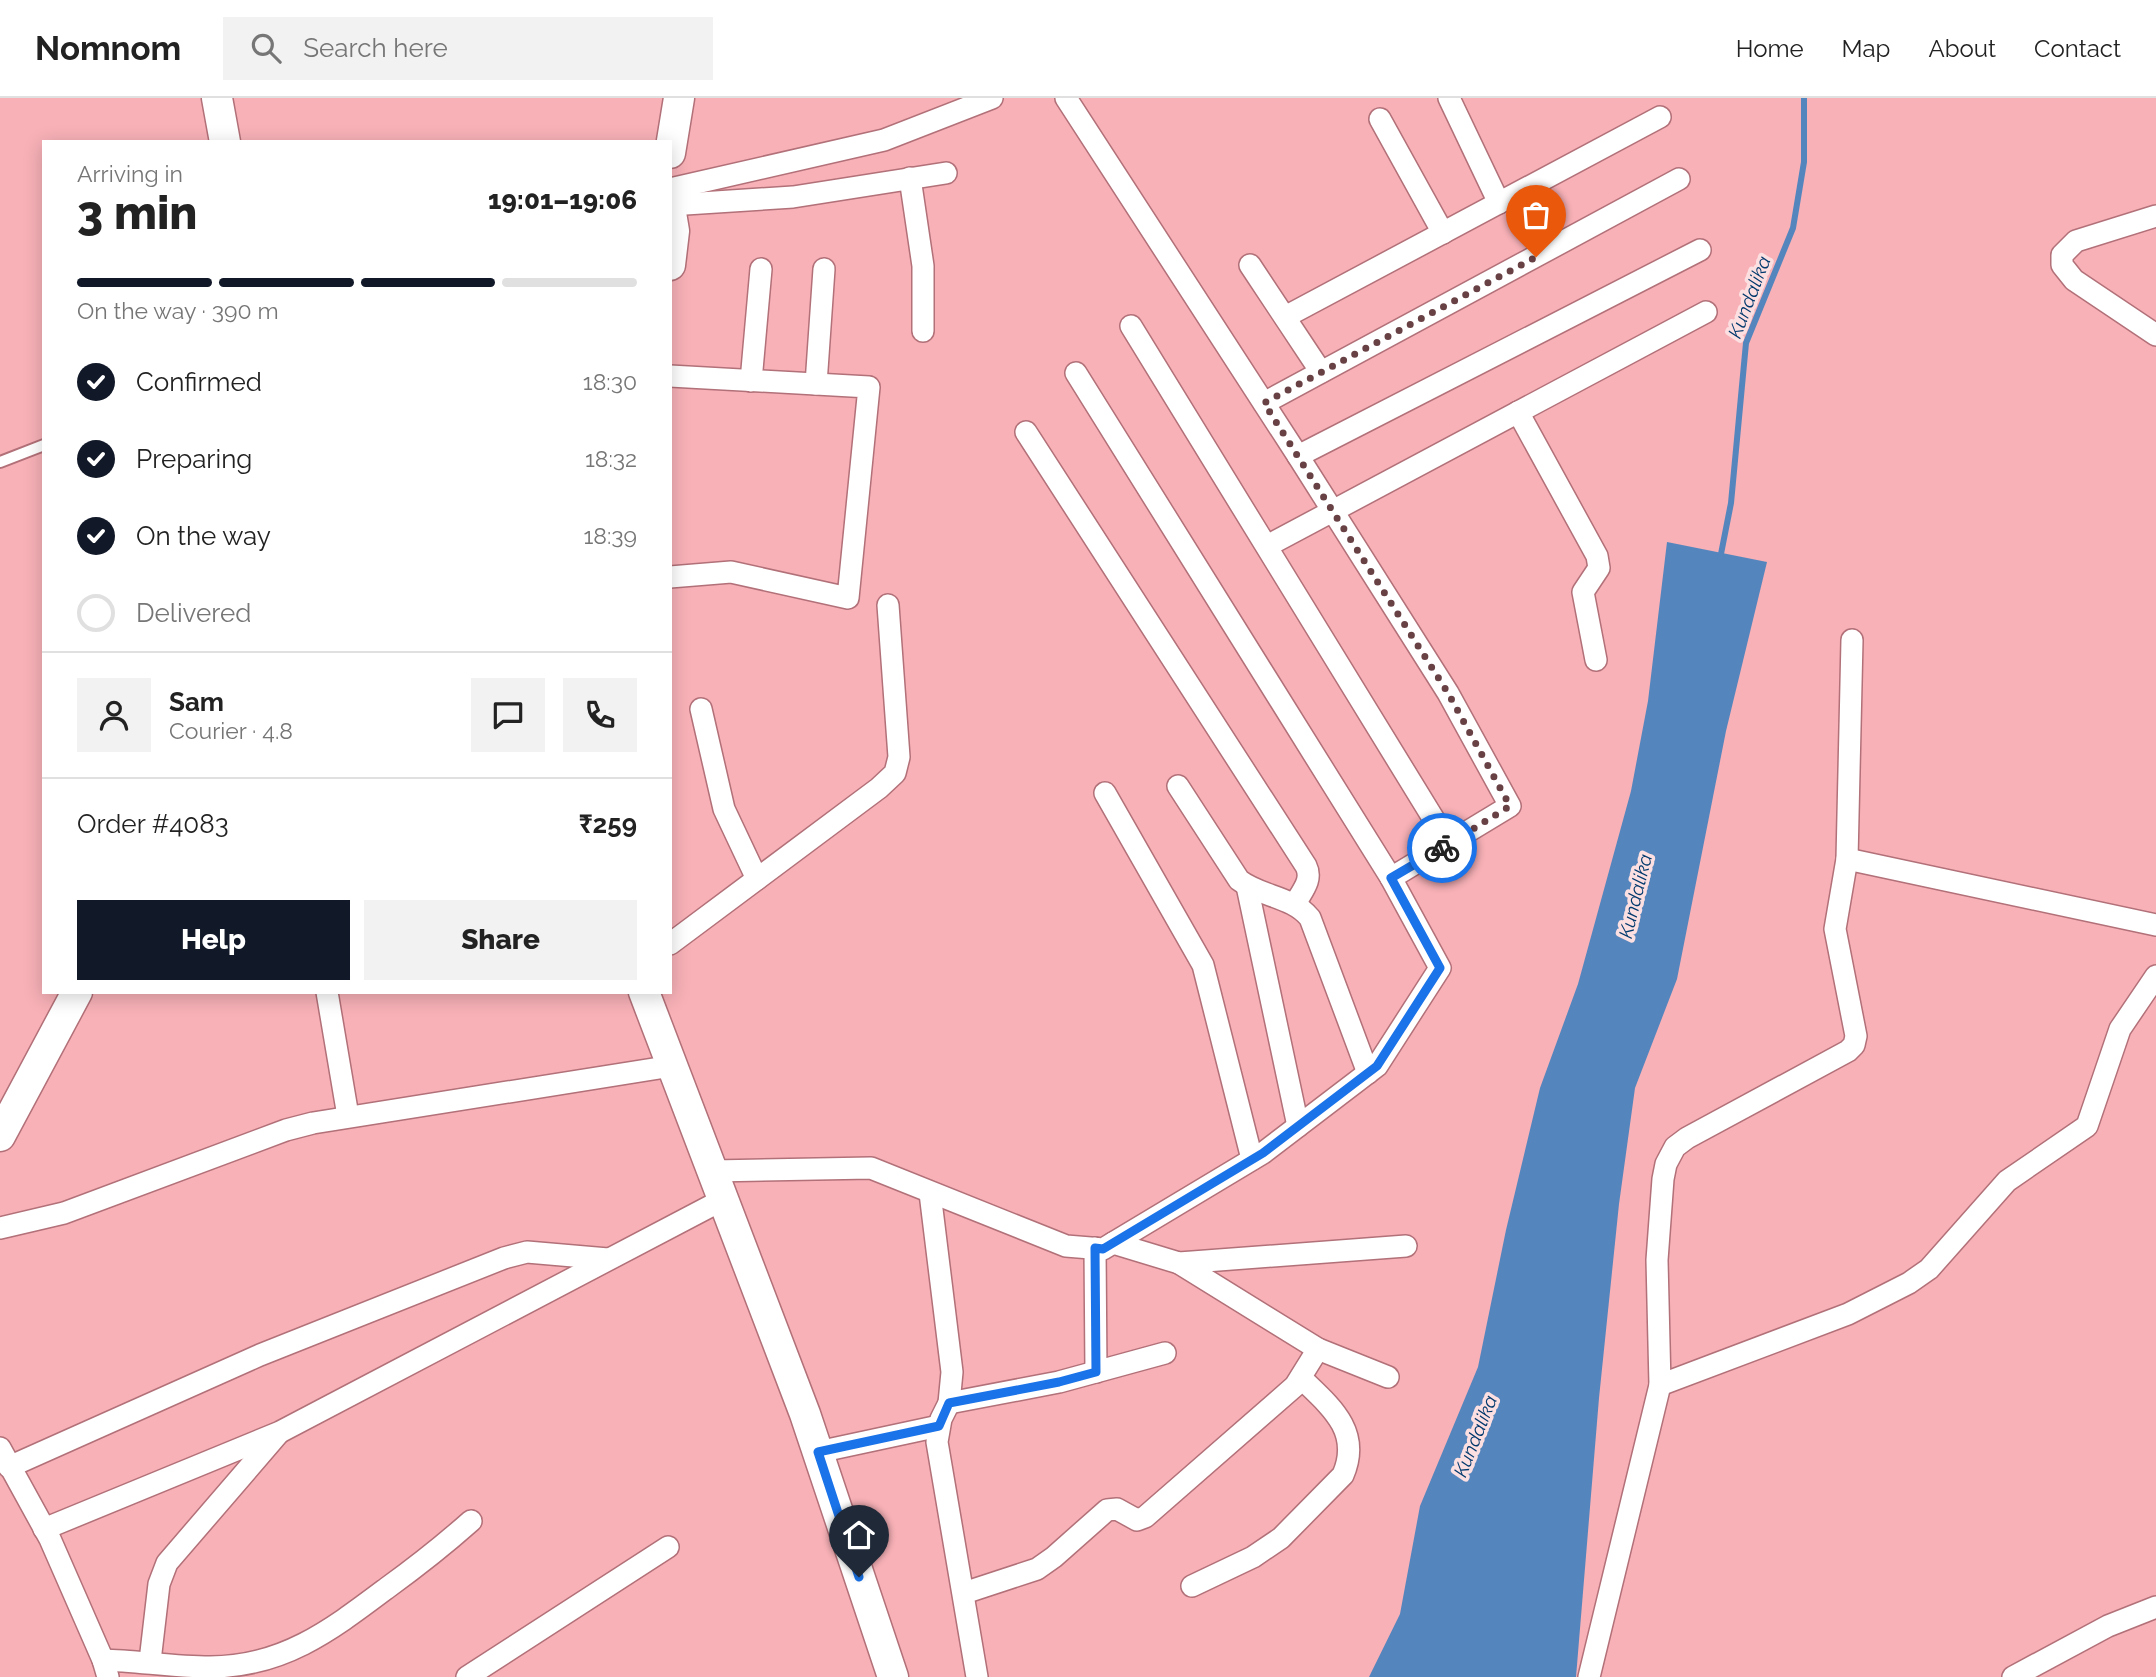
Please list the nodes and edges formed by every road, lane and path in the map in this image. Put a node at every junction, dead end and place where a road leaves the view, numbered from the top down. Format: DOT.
graph roads {
  1 [pos="217,98"];
  2 [pos="679,98"];
  3 [pos="992,98"];
  4 [pos="1066,98"];
  5 [pos="1449,98"];
  6 [pos="1660,117"];
  7 [pos="1380,119"];
  8 [pos="225,140"];
  9 [pos="672,141"];
  10 [pos="946,173"];
  11 [pos="911,178"];
  12 [pos="1679,179"];
  13 [pos="672,190"];
  14 [pos="1499,203"];
  15 [pos="672,206"];
  16 [pos="2156,216"];
  17 [pos="672,218"];
  18 [pos="1443,233"];
  19 [pos="672,248"];
  20 [pos="1700,250"];
  21 [pos="1250,265"];
  22 [pos="824,269"];
  23 [pos="761,270"];
  24 [pos="1706,312"];
  25 [pos="1285,317"];
  26 [pos="1131,326"];
  27 [pos="923,331"];
  28 [pos="2156,335"];
  29 [pos="1321,372"];
  30 [pos="1076,373"];
  31 [pos="672,376"];
  32 [pos="751,381"];
  33 [pos="816,384"];
  34 [pos="1264,403"];
  35 [pos="1518,412"];
  36 [pos="1026,432"];
  37 [pos="42,446"];
  38 [pos="1298,456"];
  39 [pos="0,462"];
  40 [pos="1333,511"];
  41 [pos="1267,547"];
  42 [pos="672,577"];
  43 [pos="888,605"];
  44 [pos="1852,640"];
  45 [pos="1596,660"];
  46 [pos="701,709"];
  47 [pos="1178,786"];
  48 [pos="1105,793"];
  49 [pos="1449,844"];
  50 [pos="1847,859"];
  51 [pos="1391,878"];
  52 [pos="757,879"];
  53 [pos="1247,886"];
  54 [pos="1295,904"];
  55 [pos="2156,925"];
  56 [pos="672,943"];
  57 [pos="2156,976"];
  58 [pos="75,994"];
  59 [pos="645,994"];
  60 [pos="328,997"];
  61 [pos="675,1073"];
  62 [pos="1368,1073"];
  63 [pos="348,1116"];
  64 [pos="1298,1126"];
  65 [pos="0,1136"];
  66 [pos="1252,1159"];
  67 [pos="713,1171"];
  68 [pos="930,1193"];
  69 [pos="724,1199"];
  70 [pos="0,1228"];
  71 [pos="1104,1246"];
  72 [pos="1406,1246"];
  73 [pos="608,1259"];
  74 [pos="1179,1263"];
  75 [pos="1318,1349"];
  76 [pos="1165,1353"];
  77 [pos="1096,1372"];
  78 [pos="1388,1377"];
  79 [pos="1301,1378"];
  80 [pos="1660,1385"];
  81 [pos="949,1403"];
  82 [pos="939,1426"];
  83 [pos="280,1432"];
  84 [pos="818,1452"];
  85 [pos="5,1458"];
  86 [pos="471,1521"];
  87 [pos="44,1529"];
  88 [pos="668,1547"];
  89 [pos="1192,1586"];
  90 [pos="964,1593"];
  91 [pos="2156,1608"];
  92 [pos="150,1661"];
  93 [pos="106,1668"];
  94 [pos="467,1677"];
  95 [pos="893,1677"];
  96 [pos="976,1677"];
  97 [pos="1589,1677"];
  98 [pos="2012,1677"];
  1 -- 8 [label="street"];
  2 -- 9 [label="street"];
  3 -- 13 [label="street"];
  4 -- 34 [label="street"];
  5 -- 14 [label="street"];
  6 -- 14 [label="street"];
  7 -- 18 [label="street"];
  10 -- 11 [label="street"];
  11 -- 15 [label="street"];
  11 -- 27 [label="street"];
  12 -- 29 [label="street"];
  14 -- 18 [label="street"];
  16 -- 28 [label="street"];
  17 -- 19 [label="street"];
  18 -- 25 [label="street"];
  20 -- 38 [label="street"];
  21 -- 25 [label="street"];
  22 -- 33 [label="street"];
  23 -- 32 [label="street"];
  24 -- 35 [label="street"];
  25 -- 29 [label="street"];
  26 -- 41 [label="street"];
  29 -- 34 [label="street"];
  30 -- 51 [label="street"];
  31 -- 32 [label="street"];
  32 -- 33 [label="street"];
  33 -- 42 [label="street"];
  34 -- 38 [label="street"];
  35 -- 40 [label="street"];
  35 -- 45 [label="street"];
  36 -- 54 [label="street"];
  37 -- 39 [label="lane"];
  38 -- 40 [label="street"];
  40 -- 41 [label="street"];
  40 -- 49 [label="street"];
  41 -- 49 [label="street"];
  43 -- 52 [label="street"];
  44 -- 50 [label="street"];
  46 -- 52 [label="street"];
  47 -- 53 [label="street"];
  48 -- 66 [label="street"];
  49 -- 51 [label="street"];
  50 -- 55 [label="street"];
  50 -- 80 [label="street"];
  51 -- 62 [label="street"];
  52 -- 56 [label="street"];
  53 -- 54 [label="street"];
  53 -- 64 [label="street"];
  54 -- 62 [label="street"];
  57 -- 80 [label="street"];
  58 -- 65 [label="street"];
  59 -- 61 [label="street"];
  60 -- 63 [label="street"];
  61 -- 63 [label="street"];
  61 -- 67 [label="street"];
  62 -- 64 [label="street"];
  63 -- 70 [label="street"];
  64 -- 66 [label="street"];
  66 -- 71 [label="street"];
  67 -- 68 [label="street"];
  67 -- 69 [label="street"];
  68 -- 71 [label="street"];
  68 -- 81 [label="street"];
  69 -- 73 [label="street"];
  69 -- 84 [label="street"];
  71 -- 74 [label="street"];
  71 -- 77 [label="street"];
  72 -- 74 [label="street"];
  73 -- 83 [label="street"];
  73 -- 85 [label="street"];
  74 -- 75 [label="street"];
  75 -- 78 [label="street"];
  75 -- 79 [label="street"];
  76 -- 77 [label="street"];
  77 -- 81 [label="street"];
  79 -- 89 [label="street"];
  79 -- 90 [label="street"];
  80 -- 97 [label="street"];
  81 -- 82 [label="street"];
  82 -- 84 [label="street"];
  82 -- 90 [label="street"];
  83 -- 87 [label="street"];
  83 -- 92 [label="street"];
  84 -- 95 [label="street"];
  85 -- 87 [label="street"];
  86 -- 92 [label="street"];
  87 -- 93 [label="street"];
  88 -- 94 [label="street"];
  90 -- 96 [label="street"];
  91 -- 98 [label="street"];
  92 -- 93 [label="street"];
}
